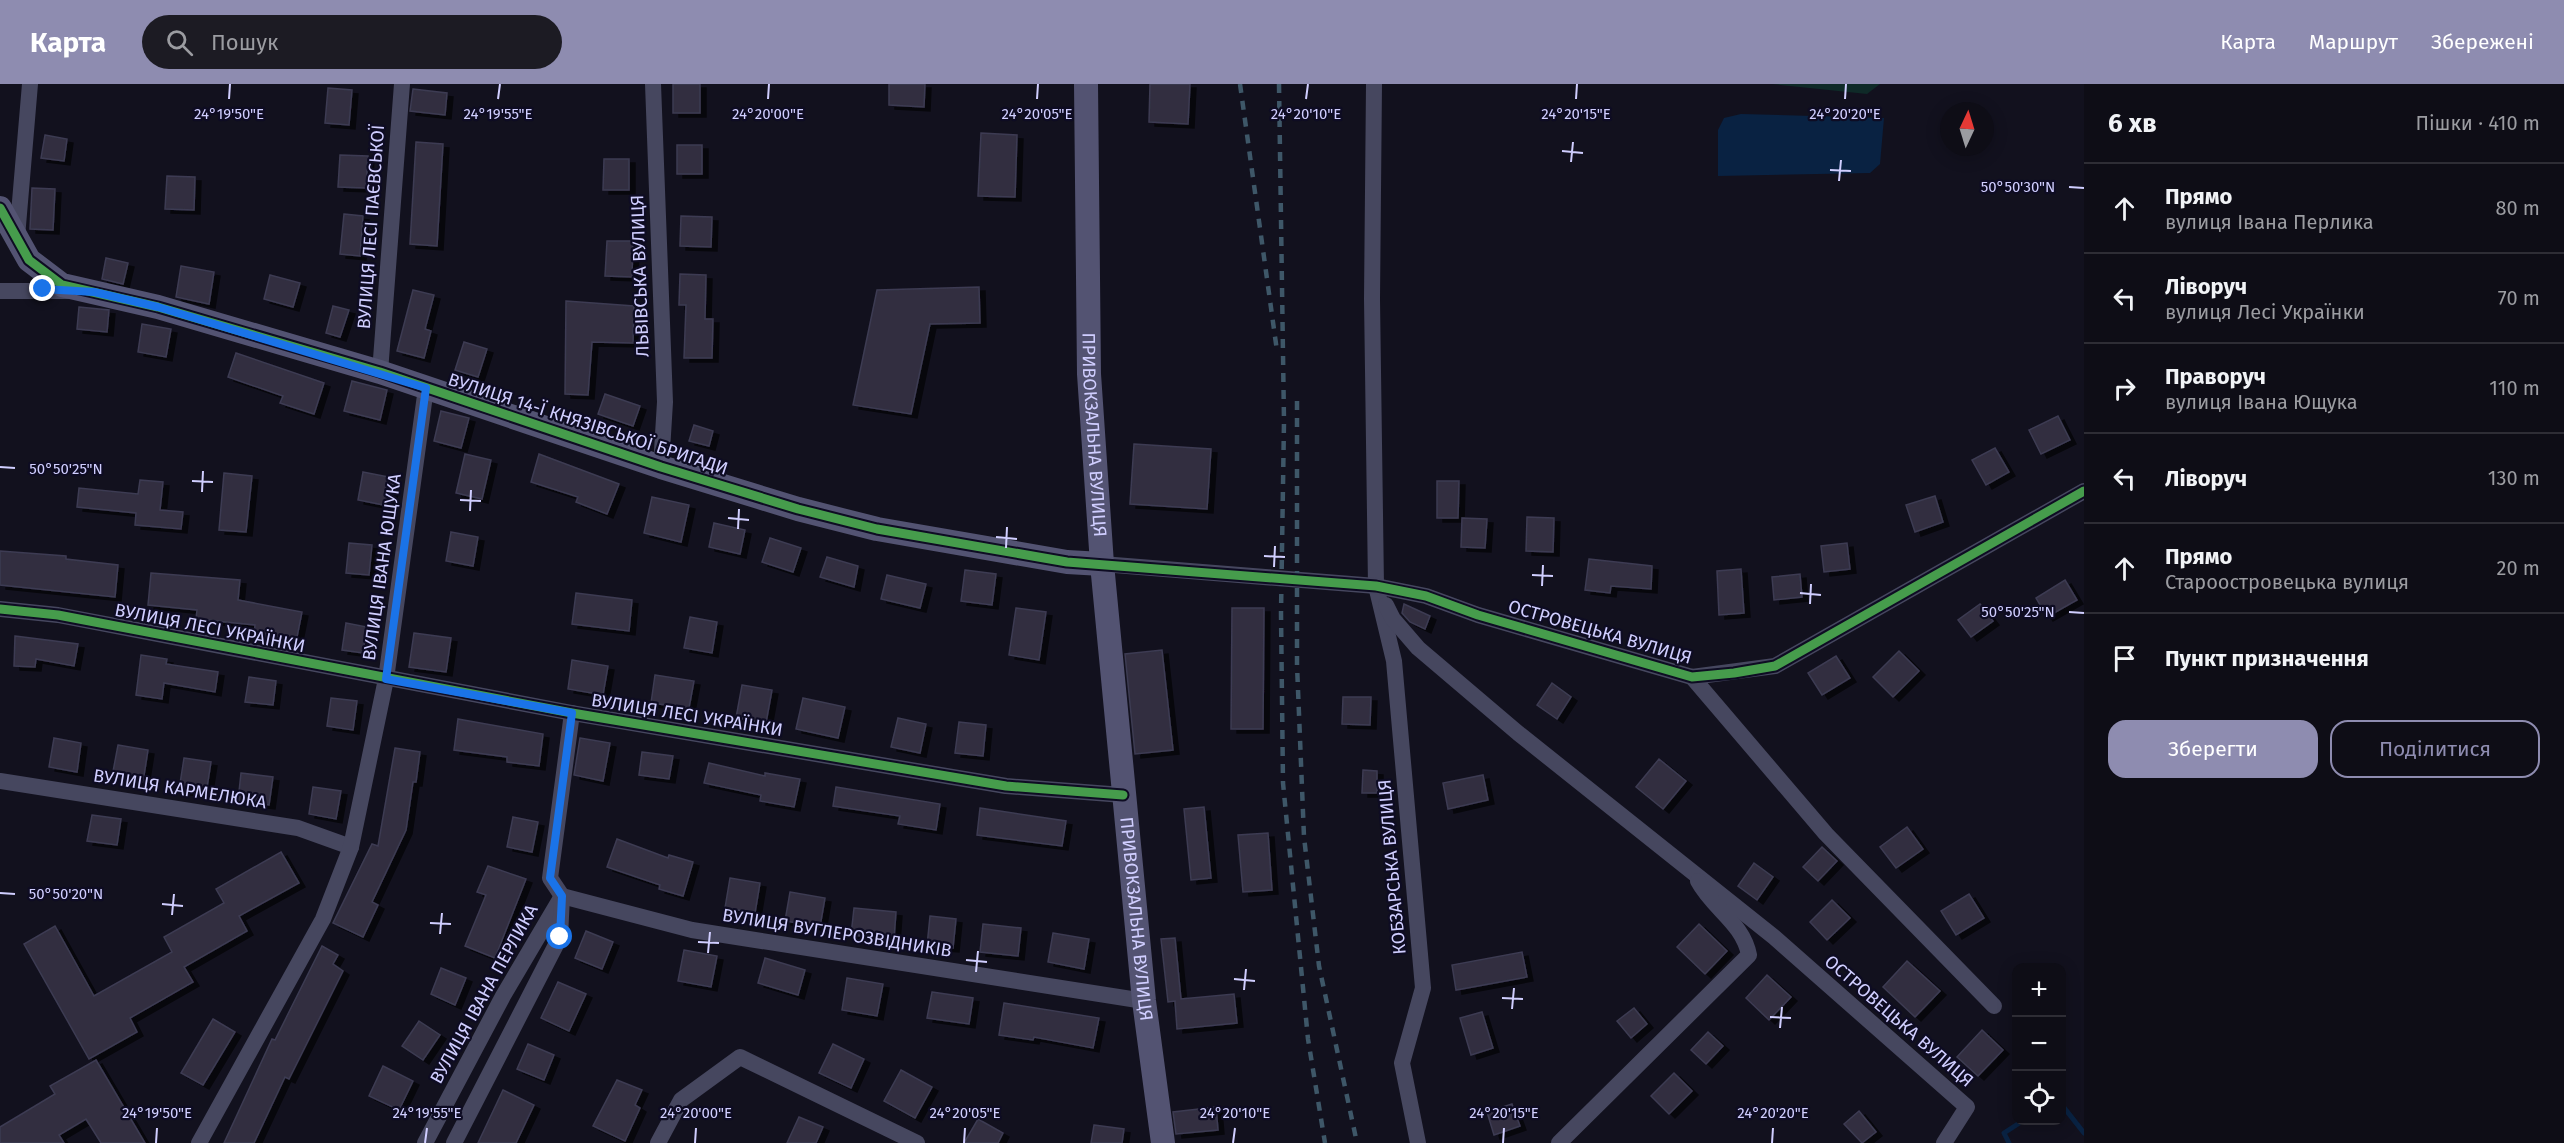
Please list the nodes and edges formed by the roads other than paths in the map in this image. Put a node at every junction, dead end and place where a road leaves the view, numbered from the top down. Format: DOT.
graph roads {
  1 [pos="30,84"];
  2 [pos="402,84"];
  3 [pos="653,84"];
  4 [pos="1086,84"];
  5 [pos="1374,84"];
  6 [pos="0,208"];
  7 [pos="16,238"];
  8 [pos="30,260"];
  9 [pos="0,291"];
  10 [pos="94,292"];
  11 [pos="380,372"];
  12 [pos="426,388"];
  13 [pos="661,467"];
  14 [pos="2084,491"];
  15 [pos="1102,564"];
  16 [pos="1376,586"];
  17 [pos="0,609"];
  18 [pos="1692,677"];
  19 [pos="386,679"];
  20 [pos="572,713"];
  21 [pos="0,781"];
  22 [pos="1123,795"];
  23 [pos="351,847"];
  24 [pos="1694,875"];
  25 [pos="562,896"];
  26 [pos="1143,1001"];
  27 [pos="1994,1006"];
  28 [pos="199,1143"];
  29 [pos="425,1143"];
  30 [pos="454,1143"];
  31 [pos="658,1143"];
  32 [pos="917,1143"];
  33 [pos="1163,1143"];
  34 [pos="1418,1143"];
  35 [pos="1559,1143"];
  36 [pos="1944,1143"];
  1 -- 7 [label="street"];
  2 -- 11 [label="street, ВУЛИЦЯ ЛЕСІ ПАЄВСЬКОЇ"];
  3 -- 13 [label="street, ЛЬВІВСЬКА ВУЛИЦЯ"];
  4 -- 15 [label="street, ПРИВОКЗАЛЬНА ВУЛИЦЯ"];
  5 -- 16 [label="street"];
  6 -- 7 [label="street, ВУЛИЦЯ 14-Ї КНЯЗІВСЬКОЇ БРИГАДИ"];
  7 -- 8 [label="street, ВУЛИЦЯ 14-Ї КНЯЗІВСЬКОЇ БРИГАДИ"];
  8 -- 9 [label="street"];
  8 -- 10 [label="street, ВУЛИЦЯ 14-Ї КНЯЗІВСЬКОЇ БРИГАДИ"];
  9 -- 10 [label="street"];
  10 -- 11 [label="street, ВУЛИЦЯ 14-Ї КНЯЗІВСЬКОЇ БРИГАДИ"];
  11 -- 12 [label="street, ВУЛИЦЯ 14-Ї КНЯЗІВСЬКОЇ БРИГАДИ"];
  12 -- 13 [label="street, ВУЛИЦЯ 14-Ї КНЯЗІВСЬКОЇ БРИГАДИ"];
  12 -- 19 [label="street, ВУЛИЦЯ ІВАНА ЮЩУКА"];
  13 -- 15 [label="street, ВУЛИЦЯ 14-Ї КНЯЗІВСЬКОЇ БРИГАДИ"];
  14 -- 18 [label="street, ОСТРОВЕЦЬКА ВУЛИЦЯ"];
  15 -- 16 [label="street, ОСТРОВЕЦЬКА ВУЛИЦЯ"];
  15 -- 22 [label="street, ПРИВОКЗАЛЬНА ВУЛИЦЯ"];
  16 -- 18 [label="street, ОСТРОВЕЦЬКА ВУЛИЦЯ"];
  16 -- 24 [label="street, ОСТРОВЕЦЬКА ВУЛИЦЯ"];
  16 -- 34 [label="street, КОБЗАРСЬКА ВУЛИЦЯ"];
  17 -- 19 [label="street, ВУЛИЦЯ ЛЕСІ УКРАЇНКИ"];
  18 -- 27 [label="street, ОСТРОВЕЦЬКА ВУЛИЦЯ"];
  19 -- 20 [label="street, ВУЛИЦЯ ЛЕСІ УКРАЇНКИ"];
  19 -- 23 [label="street, ВУЛИЦЯ ІВАНА ЮЩУКА"];
  20 -- 22 [label="street, ВУЛИЦЯ ЛЕСІ УКРАЇНКИ"];
  20 -- 25 [label="street, ВУЛИЦЯ ІВАНА ПЕРЛИКА"];
  21 -- 23 [label="street, ВУЛИЦЯ КАРМЕЛЮКА"];
  22 -- 26 [label="street, ПРИВОКЗАЛЬНА ВУЛИЦЯ"];
  23 -- 28 [label="street, ВУЛИЦЯ ІВАНА ЮЩУКА"];
  24 -- 35 [label="street"];
  24 -- 36 [label="street, ОСТРОВЕЦЬКА ВУЛИЦЯ"];
  25 -- 26 [label="street, ВУЛИЦЯ ВУГЛЕРОЗВІДНИКІВ"];
  25 -- 29 [label="street, ВУЛИЦЯ ІВАНА ПЕРЛИКА"];
  25 -- 30 [label="street, ВУЛИЦЯ ІВАНА ПЕРЛИКА"];
  26 -- 33 [label="street, ПРИВОКЗАЛЬНА ВУЛИЦЯ"];
  31 -- 32 [label="street"];
}
